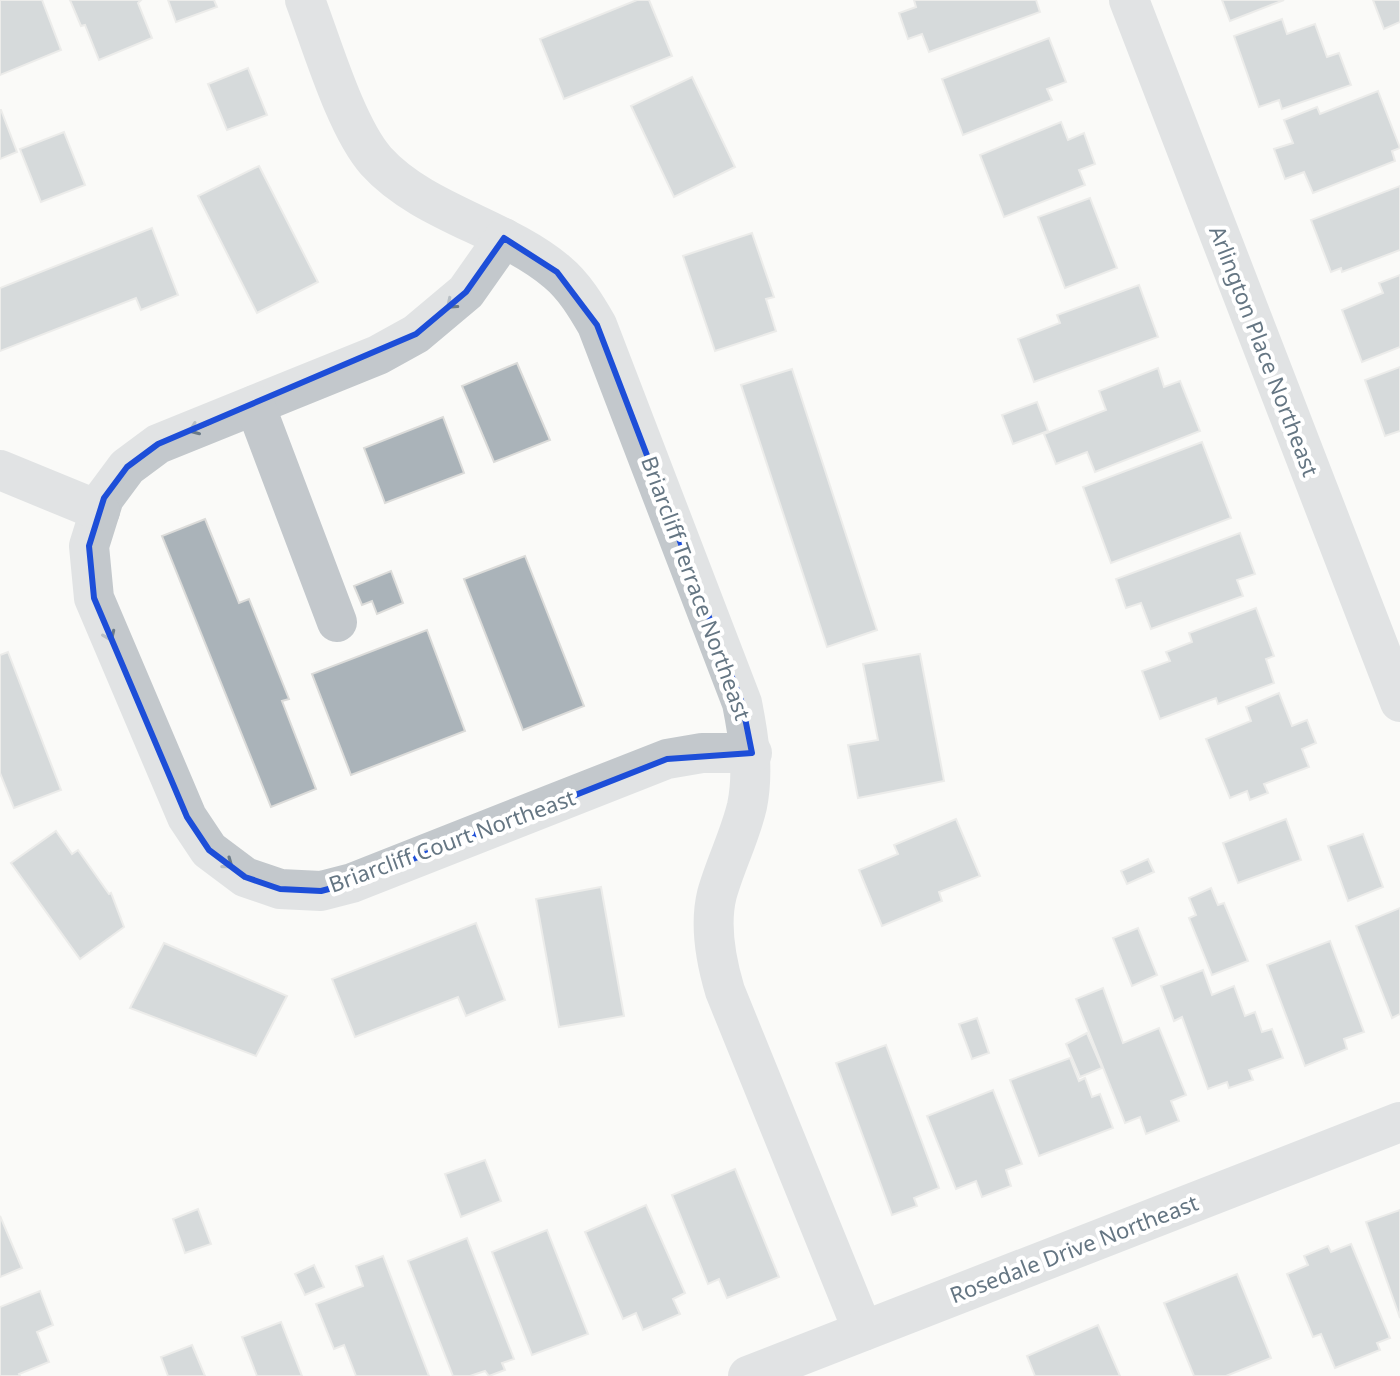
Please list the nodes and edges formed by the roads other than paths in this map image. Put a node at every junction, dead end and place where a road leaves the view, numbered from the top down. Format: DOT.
graph roads {
  1 [pos="305,0"];
  2 [pos="1129,0"];
  3 [pos="504,238"];
  4 [pos="255,405"];
  5 [pos="0,470"];
  6 [pos="100,511"];
  7 [pos="337,622"];
  8 [pos="1400,702"];
  9 [pos="752,753"];
  10 [pos="1400,1122"];
  11 [pos="863,1331"];
  12 [pos="748,1376"];
  1 -- 3 [label="street, Briarcliff Terrace Northeast"];
  2 -- 8 [label="street, Arlington Place Northeast"];
  3 -- 4 [label="street, Briarcliff Court Northeast, one-way"];
  3 -- 9 [label="street, Briarcliff Terrace Northeast"];
  4 -- 6 [label="street, Briarcliff Court Northeast, one-way"];
  4 -- 7 [label="street"];
  5 -- 6 [label="street"];
  6 -- 9 [label="street, Briarcliff Court Northeast, one-way"];
  9 -- 11 [label="street, Briarcliff Terrace Northeast"];
  10 -- 11 [label="street, Rosedale Drive Northeast"];
  11 -- 12 [label="street, Rosedale Drive Northeast"];
}
